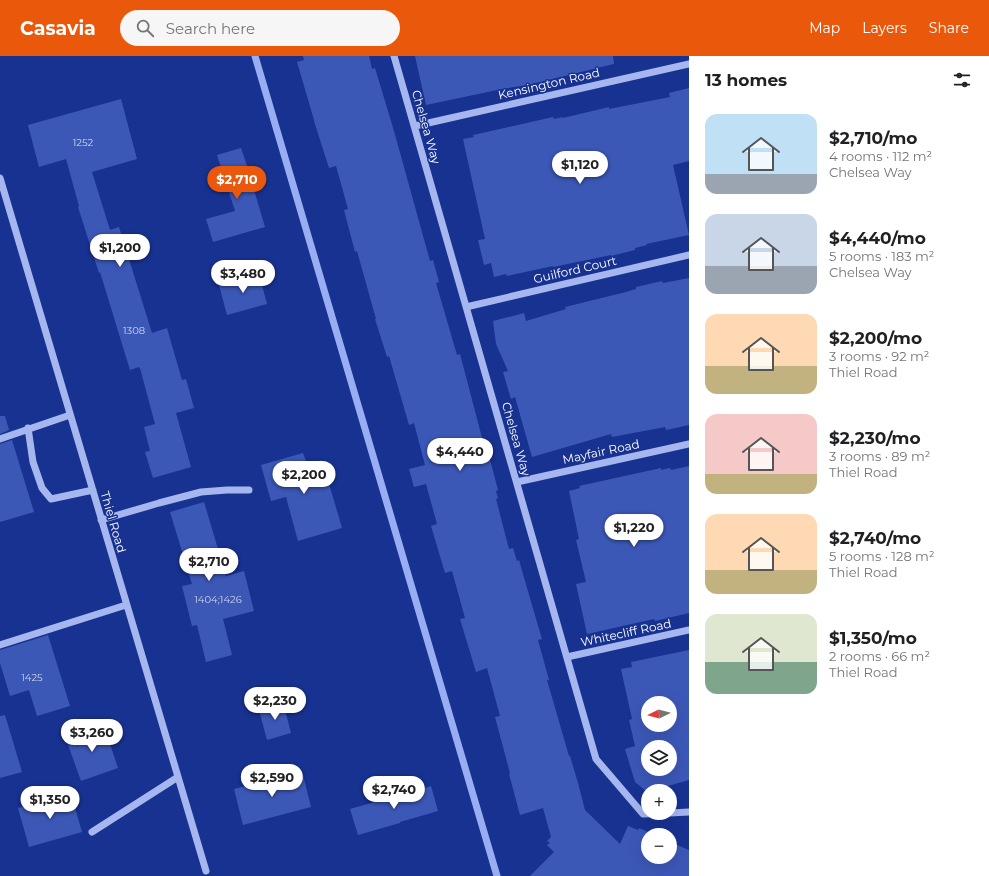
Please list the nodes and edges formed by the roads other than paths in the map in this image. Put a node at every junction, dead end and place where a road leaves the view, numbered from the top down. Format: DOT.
graph roads {
  1 [pos="394,56"];
  2 [pos="689,64"];
  3 [pos="415,126"];
  4 [pos="0,178"];
  5 [pos="689,255"];
  6 [pos="466,307"];
  7 [pos="70,415"];
  8 [pos="28,428"];
  9 [pos="0,439"];
  10 [pos="689,444"];
  11 [pos="517,482"];
  12 [pos="93,490"];
  13 [pos="249,490"];
  14 [pos="101,520"];
  15 [pos="126,605"];
  16 [pos="689,630"];
  17 [pos="0,645"];
  18 [pos="567,657"];
  19 [pos="178,777"];
  20 [pos="641,812"];
  21 [pos="689,812"];
  22 [pos="677,813"];
  23 [pos="92,832"];
  24 [pos="206,871"];
  1 -- 3 [label="street, Chelsea Way"];
  2 -- 3 [label="street, Kensington Road"];
  3 -- 6 [label="street, Chelsea Way"];
  4 -- 7 [label="street, Thiel Road"];
  5 -- 6 [label="street, Guilford Court"];
  6 -- 11 [label="street, Chelsea Way"];
  7 -- 8 [label="street"];
  7 -- 12 [label="street, Thiel Road"];
  8 -- 9 [label="street"];
  8 -- 12 [label="street"];
  10 -- 11 [label="street, Mayfair Road"];
  11 -- 18 [label="street, Chelsea Way"];
  12 -- 14 [label="street, Thiel Road"];
  13 -- 14 [label="street"];
  14 -- 15 [label="street, Thiel Road"];
  15 -- 17 [label="street"];
  15 -- 19 [label="street, Thiel Road"];
  16 -- 18 [label="street, Whitecliff Road"];
  18 -- 20 [label="street, Chelsea Way"];
  19 -- 23 [label="street"];
  19 -- 24 [label="street, Thiel Road"];
  21 -- 22 [label="street"];
}
